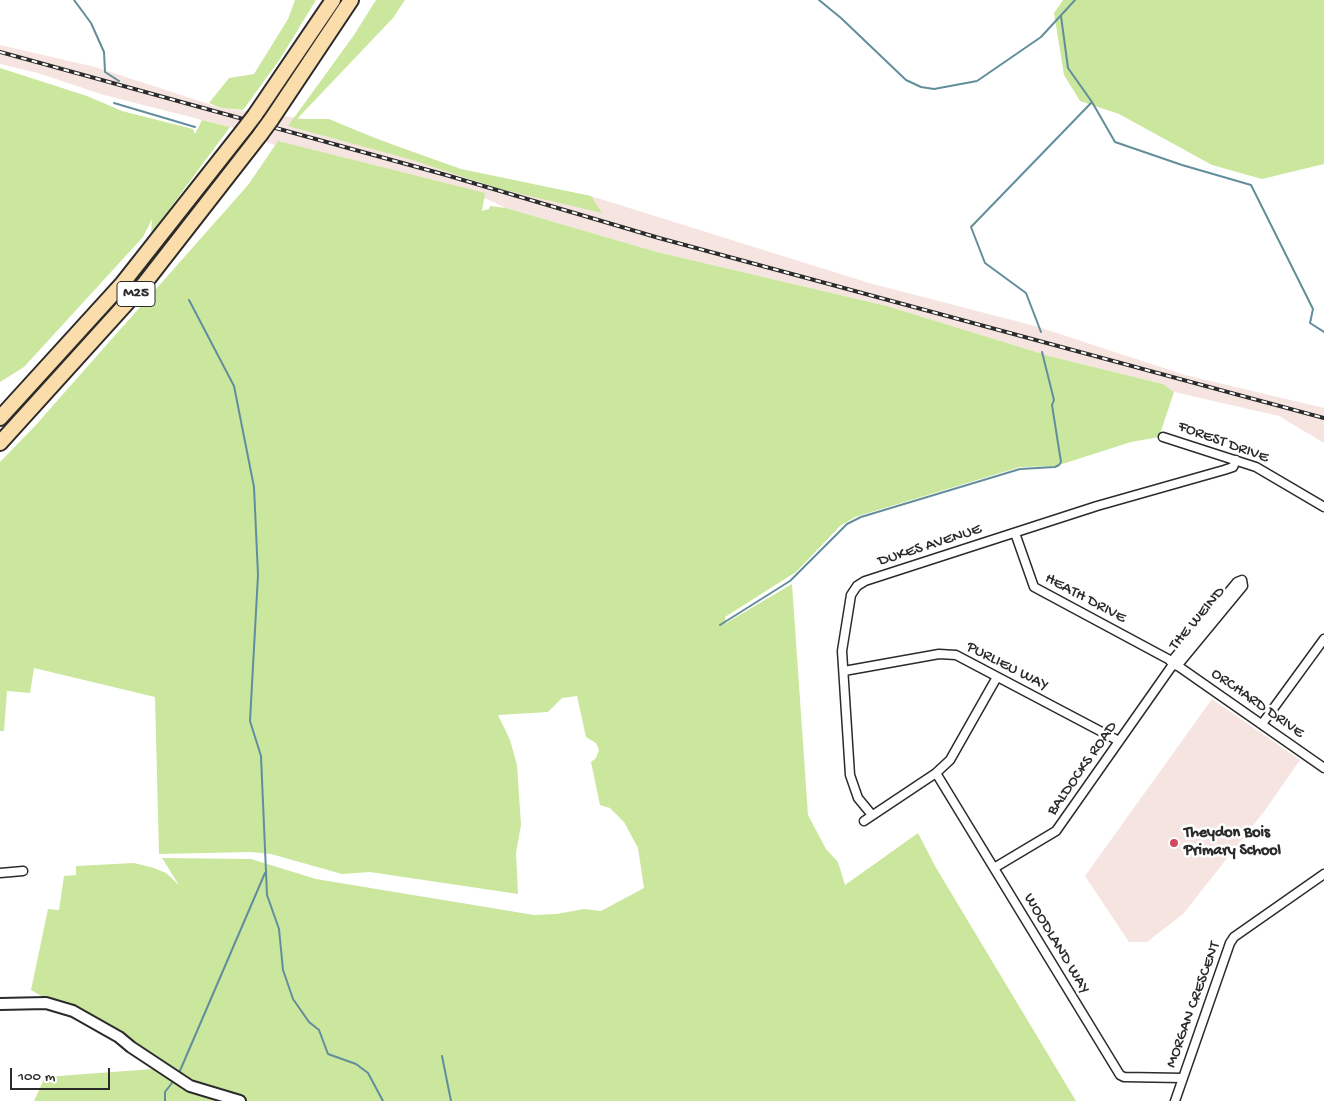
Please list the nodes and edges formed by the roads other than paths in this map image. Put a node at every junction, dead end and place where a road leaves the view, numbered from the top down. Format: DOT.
graph roads {
  1 [pos="324,0"];
  2 [pos="333,0"];
  3 [pos="351,0"];
  4 [pos="307,39"];
  5 [pos="0,418"];
  6 [pos="1163,437"];
  7 [pos="0,443"];
  8 [pos="1236,460"];
  9 [pos="1324,507"];
  10 [pos="1015,533"];
  11 [pos="1324,639"];
  12 [pos="1174,664"];
  13 [pos="844,671"];
  14 [pos="997,676"];
  15 [pos="1262,724"];
  16 [pos="1119,741"];
  17 [pos="1324,768"];
  18 [pos="936,773"];
  19 [pos="872,815"];
  20 [pos="864,821"];
  21 [pos="994,868"];
  22 [pos="23,871"];
  23 [pos="0,872"];
  24 [pos="1324,874"];
  25 [pos="0,1004"];
  26 [pos="1182,1078"];
  27 [pos="240,1101"];
  28 [pos="1174,1101"];
  1 -- 4 [label="highway"];
  2 -- 4 [label="highway, M25"];
  3 -- 7 [label="highway, M25, bridge"];
  4 -- 5 [label="highway, M25, bridge"];
  6 -- 8 [label="street, FOREST DRIVE"];
  8 -- 9 [label="street, FOREST DRIVE"];
  8 -- 10 [label="street, DUKES AVENUE"];
  10 -- 12 [label="street, HEATH DRIVE"];
  10 -- 13 [label="street, DUKES AVENUE"];
  11 -- 15 [label="street"];
  12 -- 12 [label="street, THE WEIND"];
  12 -- 15 [label="street, ORCHARD DRIVE"];
  12 -- 16 [label="street, BALDOCKS ROAD"];
  13 -- 14 [label="street, PURLIEU WAY"];
  13 -- 19 [label="street, DUKES AVENUE"];
  14 -- 16 [label="street, PURLIEU WAY"];
  14 -- 18 [label="street"];
  15 -- 17 [label="street, ORCHARD DRIVE"];
  16 -- 21 [label="street, BALDOCKS ROAD"];
  18 -- 19 [label="street"];
  18 -- 21 [label="street, WOODLAND WAY"];
  19 -- 20 [label="street"];
  21 -- 26 [label="street, WOODLAND WAY"];
  22 -- 23 [label="street"];
  24 -- 26 [label="street, MORGAN CRESCENT"];
  25 -- 27 [label="street"];
  26 -- 28 [label="street, MORGAN CRESCENT"];
}
